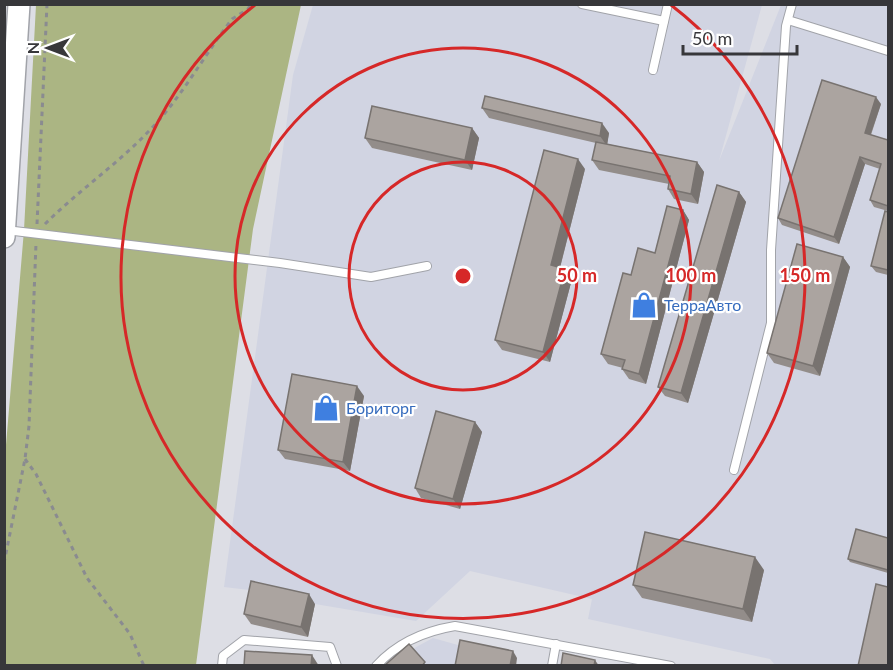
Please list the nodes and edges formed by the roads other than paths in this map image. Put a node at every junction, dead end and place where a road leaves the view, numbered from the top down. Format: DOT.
graph roads {
  1 [pos="19,4"];
  2 [pos="582,4"];
  3 [pos="668,4"];
  4 [pos="792,4"];
  5 [pos="788,20"];
  6 [pos="664,21"];
  7 [pos="888,51"];
  8 [pos="653,70"];
  9 [pos="5,230"];
  10 [pos="4,237"];
  11 [pos="427,266"];
  12 [pos="734,470"];
  13 [pos="556,644"];
  14 [pos="222,666"];
  15 [pos="337,666"];
  16 [pos="376,666"];
  17 [pos="552,666"];
  18 [pos="671,666"];
  1 -- 9 [label="main road"];
  2 -- 6 [label="lane"];
  3 -- 6 [label="lane"];
  4 -- 5 [label="lane"];
  5 -- 7 [label="lane"];
  5 -- 12 [label="lane"];
  6 -- 8 [label="lane"];
  9 -- 10 [label="main road"];
  9 -- 11 [label="lane"];
  13 -- 16 [label="lane"];
  13 -- 17 [label="lane"];
  13 -- 18 [label="lane"];
  14 -- 15 [label="lane"];
}
